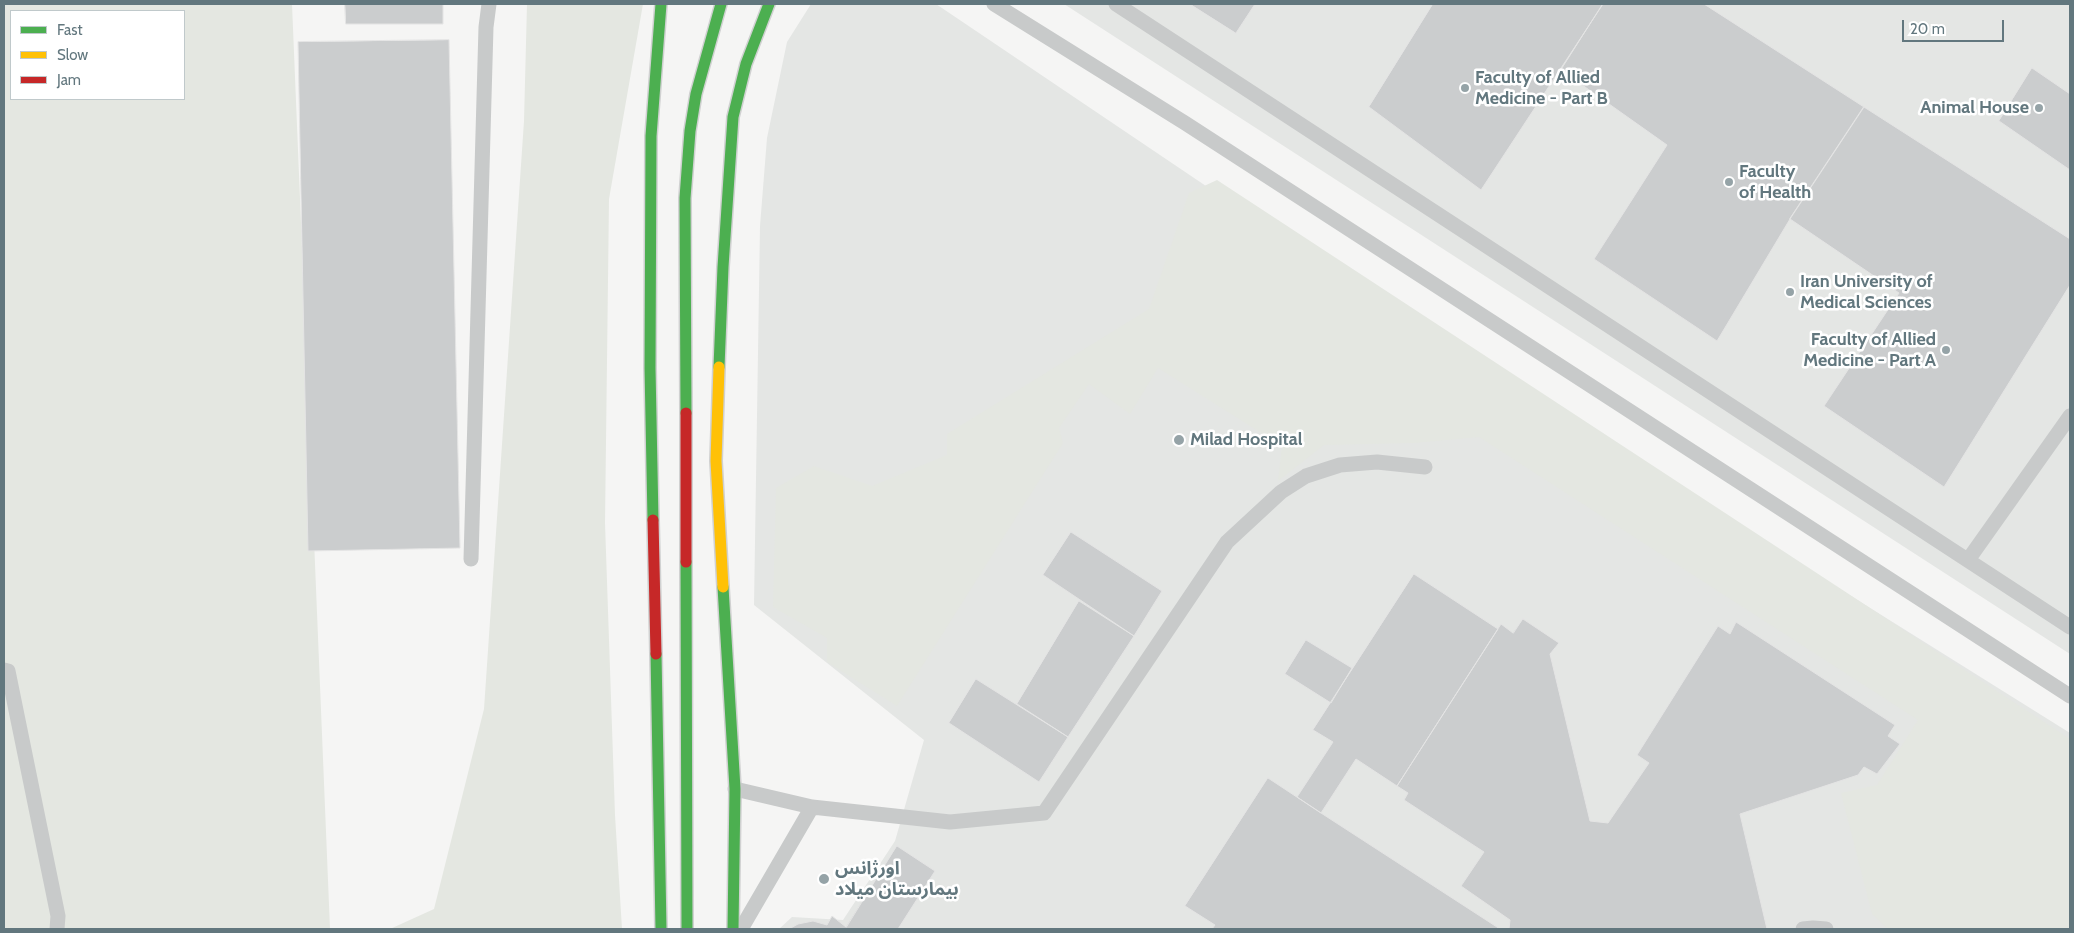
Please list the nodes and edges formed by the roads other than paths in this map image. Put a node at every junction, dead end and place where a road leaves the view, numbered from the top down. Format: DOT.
graph roads {
  1 [pos="489,4"];
  2 [pos="661,4"];
  3 [pos="721,4"];
  4 [pos="769,4"];
  5 [pos="994,4"];
  6 [pos="1116,4"];
  7 [pos="2070,416"];
  8 [pos="1425,467"];
  9 [pos="471,560"];
  10 [pos="1968,560"];
  11 [pos="2070,626"];
  12 [pos="4,670"];
  13 [pos="2070,696"];
  14 [pos="735,789"];
  15 [pos="812,807"];
  16 [pos="57,929"];
  17 [pos="661,929"];
  18 [pos="687,929"];
  19 [pos="733,929"];
  20 [pos="741,929"];
  21 [pos="1803,929"];
  22 [pos="1826,929"];
  1 -- 9 [label="lane"];
  2 -- 17 [label="main road"];
  3 -- 18 [label="main road"];
  4 -- 14 [label="main road"];
  5 -- 13 [label="lane"];
  6 -- 10 [label="lane"];
  7 -- 10 [label="lane"];
  8 -- 15 [label="lane"];
  10 -- 11 [label="lane"];
  12 -- 16 [label="lane"];
  14 -- 15 [label="lane"];
  14 -- 19 [label="main road"];
  15 -- 20 [label="lane"];
  21 -- 22 [label="lane"];
}
